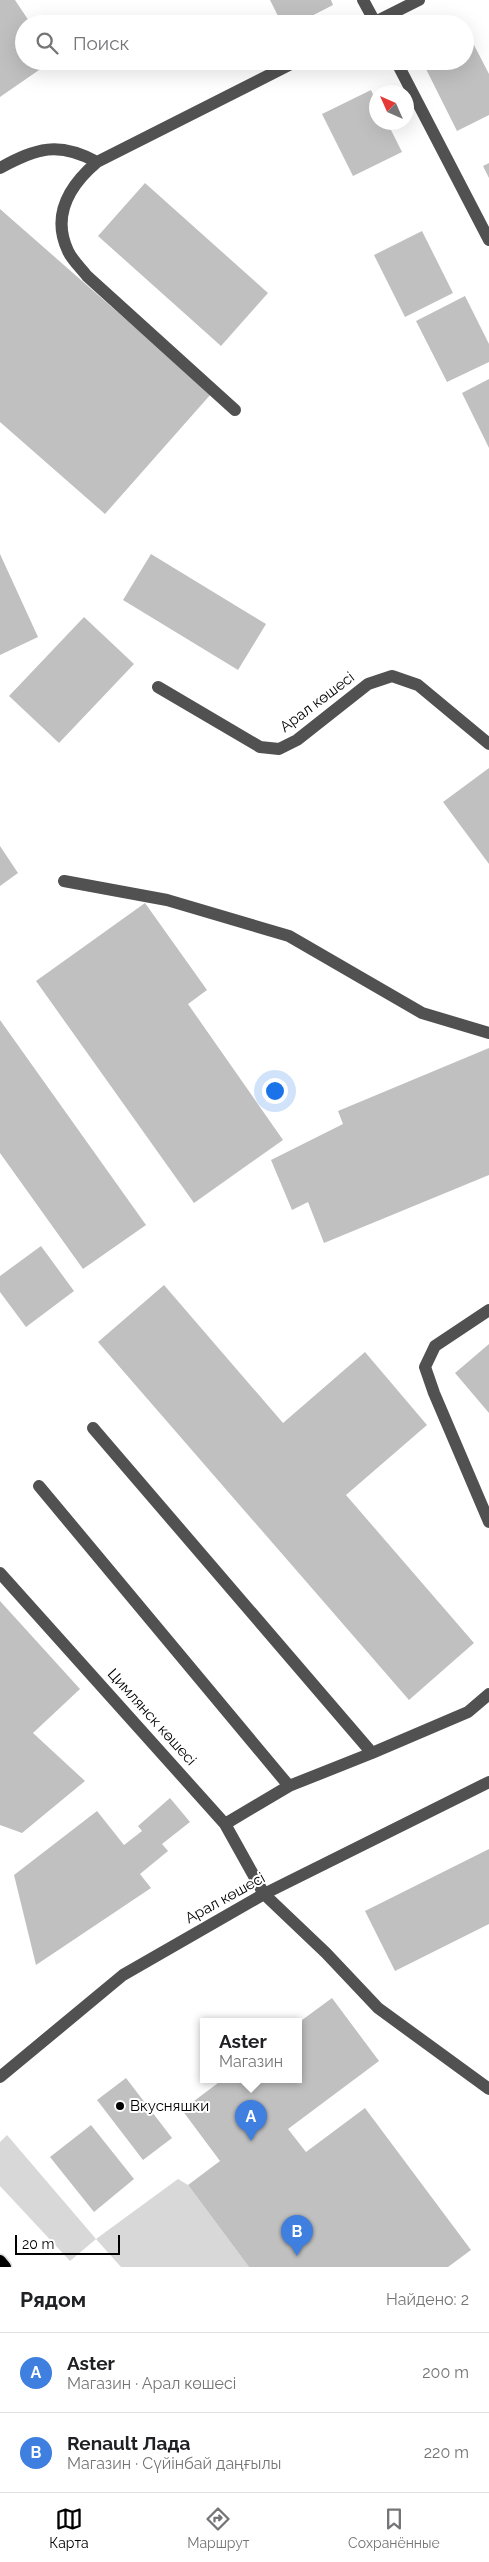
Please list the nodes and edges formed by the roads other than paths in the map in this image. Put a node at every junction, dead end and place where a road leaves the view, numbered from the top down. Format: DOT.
graph roads {
  1 [pos="363,0"];
  2 [pos="419,0"];
  3 [pos="370,15"];
  4 [pos="390,15"];
  5 [pos="279,70"];
  6 [pos="401,70"];
  7 [pos="97,162"];
  8 [pos="0,168"];
  9 [pos="489,240"];
  10 [pos="235,410"];
  11 [pos="158,688"];
  12 [pos="489,744"];
  13 [pos="64,881"];
  14 [pos="489,1033"];
  15 [pos="489,1310"];
  16 [pos="93,1428"];
  17 [pos="39,1486"];
  18 [pos="489,1522"];
  19 [pos="0,1573"];
  20 [pos="489,1694"];
  21 [pos="372,1753"];
  22 [pos="489,1782"];
  23 [pos="289,1786"];
  24 [pos="225,1824"];
  25 [pos="264,1894"];
  26 [pos="0,2078"];
  27 [pos="489,2089"];
  28 [pos="0,2261"];
  29 [pos="5,2267"];
  1 -- 3 [label="street"];
  2 -- 4 [label="street"];
  5 -- 7 [label="street"];
  6 -- 9 [label="street"];
  7 -- 8 [label="street"];
  7 -- 10 [label="street"];
  11 -- 12 [label="street, Арал көшесі"];
  13 -- 14 [label="street"];
  15 -- 18 [label="street"];
  16 -- 21 [label="street"];
  17 -- 23 [label="street"];
  19 -- 24 [label="street, Цимлянск көшесі"];
  20 -- 21 [label="street"];
  21 -- 23 [label="street"];
  22 -- 25 [label="street, Арал көшесі"];
  23 -- 24 [label="street"];
  24 -- 25 [label="street, Цимлянск көшесі"];
  25 -- 26 [label="street, Арал көшесі"];
  25 -- 27 [label="street, Цимлянск көшесі"];
  28 -- 29 [label="main road"];
}
